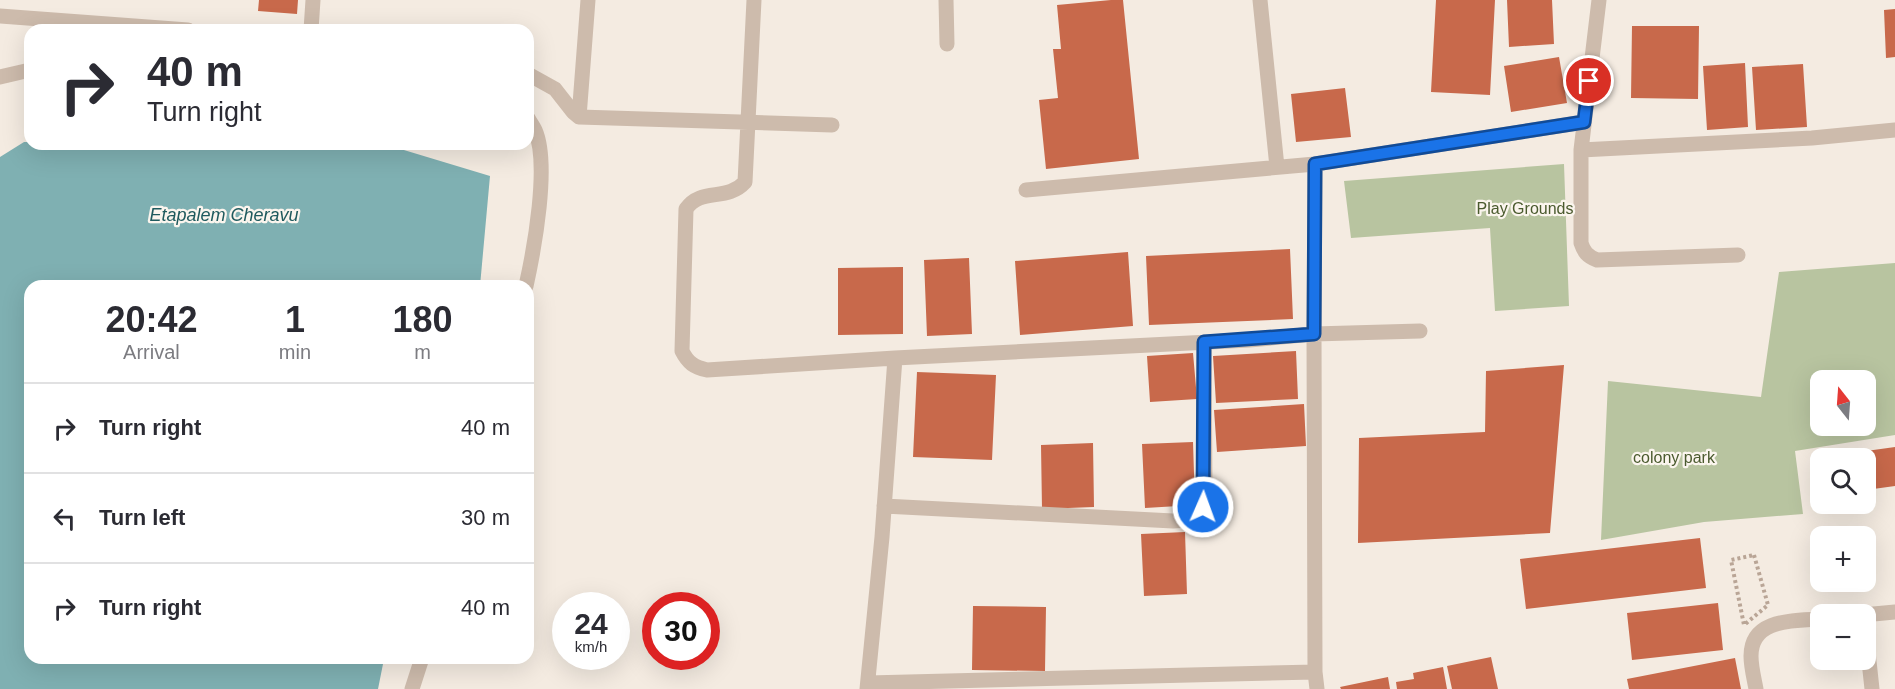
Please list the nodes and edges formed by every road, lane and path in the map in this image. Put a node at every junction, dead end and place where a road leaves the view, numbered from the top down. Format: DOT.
graph roads {
  1 [pos="313,0"];
  2 [pos="588,0"];
  3 [pos="754,0"];
  4 [pos="946,0"];
  5 [pos="1260,0"];
  6 [pos="1599,0"];
  7 [pos="0,16"];
  8 [pos="107,24"];
  9 [pos="311,24"];
  10 [pos="947,44"];
  11 [pos="24,71"];
  12 [pos="0,77"];
  13 [pos="534,77"];
  14 [pos="579,117"];
  15 [pos="1584,122"];
  16 [pos="749,123"];
  17 [pos="832,124"];
  18 [pos="534,128"];
  19 [pos="1895,130"];
  20 [pos="1581,150"];
  21 [pos="1315,164"];
  22 [pos="1277,167"];
  23 [pos="1026,190"];
  24 [pos="1738,255"];
  25 [pos="527,280"];
  26 [pos="1420,331"];
  27 [pos="1314,334"];
  28 [pos="1204,342"];
  29 [pos="895,358"];
  30 [pos="884,506"];
  31 [pos="1895,612"];
  32 [pos="1876,614"];
  33 [pos="1810,620"];
  34 [pos="1744,625"];
  35 [pos="420,664"];
  36 [pos="1870,670"];
  37 [pos="1315,672"];
  38 [pos="868,686"];
  39 [pos="412,689"];
  40 [pos="1317,689"];
  41 [pos="1756,689"];
  42 [pos="1872,689"];
  1 -- 9 [label="street"];
  2 -- 14 [label="street"];
  3 -- 16 [label="street"];
  4 -- 10 [label="street"];
  5 -- 22 [label="street"];
  6 -- 15 [label="street"];
  7 -- 8 [label="street"];
  11 -- 12 [label="street"];
  13 -- 14 [label="street"];
  14 -- 16 [label="street"];
  15 -- 20 [label="street"];
  15 -- 21 [label="street"];
  16 -- 17 [label="street"];
  16 -- 29 [label="street"];
  18 -- 25 [label="street"];
  19 -- 20 [label="street"];
  20 -- 24 [label="street"];
  21 -- 22 [label="street"];
  21 -- 27 [label="street"];
  22 -- 23 [label="street"];
  26 -- 27 [label="street"];
  27 -- 28 [label="street"];
  27 -- 37 [label="street"];
  28 -- 29 [label="street"];
  28 -- 30 [label="street"];
  29 -- 30 [label="street"];
  30 -- 38 [label="street"];
  31 -- 32 [label="street"];
  33 -- 41 [label="street"];
  34 -- 34 [label="path"];
  35 -- 39 [label="street"];
  36 -- 42 [label="street"];
  37 -- 38 [label="street"];
  37 -- 40 [label="street"];
}
